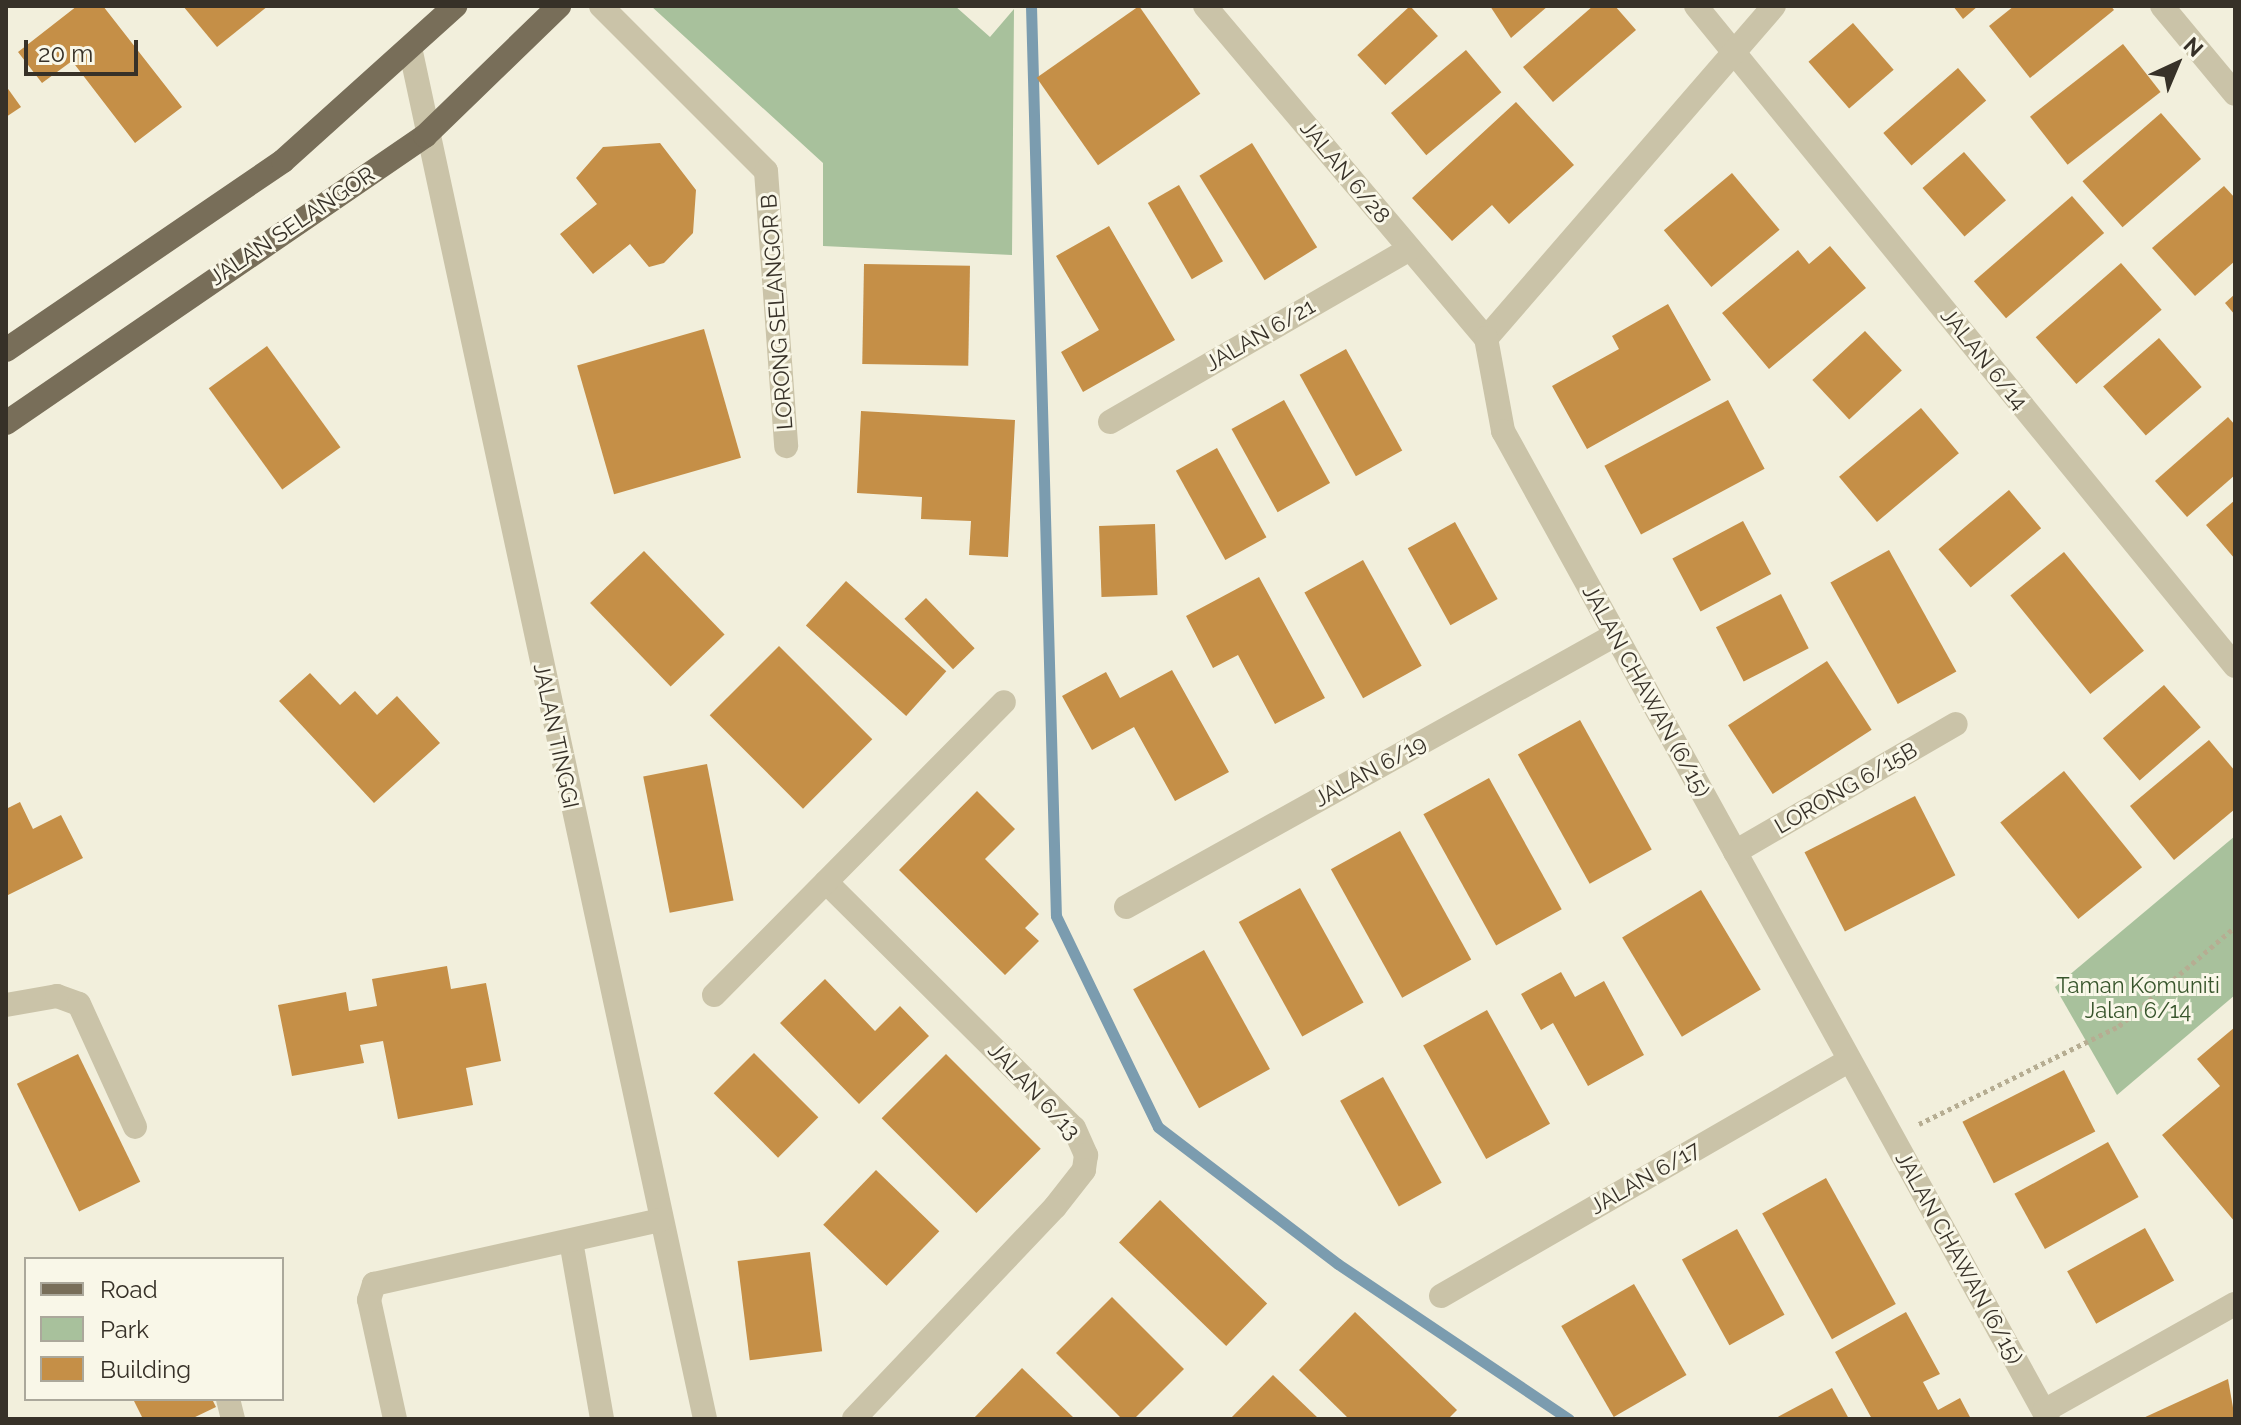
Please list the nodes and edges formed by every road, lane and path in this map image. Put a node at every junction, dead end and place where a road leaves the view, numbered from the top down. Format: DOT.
graph roads {
  1 [pos="455,6"];
  2 [pos="559,6"];
  3 [pos="601,6"];
  4 [pos="1205,6"];
  5 [pos="1696,6"];
  6 [pos="1774,6"];
  7 [pos="2162,6"];
  8 [pos="411,52"];
  9 [pos="1734,52"];
  10 [pos="2235,94"];
  11 [pos="425,136"];
  12 [pos="1410,249"];
  13 [pos="1486,338"];
  14 [pos="6,350"];
  15 [pos="1110,422"];
  16 [pos="6,423"];
  17 [pos="786,446"];
  18 [pos="1615,635"];
  19 [pos="2235,666"];
  20 [pos="1004,702"];
  21 [pos="1956,724"];
  22 [pos="1735,852"];
  23 [pos="826,882"];
  24 [pos="1126,907"];
  25 [pos="2235,927"];
  26 [pos="714,995"];
  27 [pos="6,1005"];
  28 [pos="1849,1060"];
  29 [pos="1921,1123"];
  30 [pos="135,1127"];
  31 [pos="661,1220"];
  32 [pos="571,1241"];
  33 [pos="1441,1296"];
  34 [pos="2235,1304"];
  35 [pos="2046,1415"];
  36 [pos="395,1419"];
  37 [pos="602,1419"];
  38 [pos="705,1419"];
  39 [pos="854,1419"];
  1 -- 8 [label="main road"];
  2 -- 11 [label="main road, JALAN SELANGOR"];
  3 -- 17 [label="street, LORONG SELANGOR B"];
  4 -- 12 [label="street, JALAN 6/28"];
  5 -- 9 [label="street, JALAN 6/14"];
  6 -- 9 [label="street"];
  7 -- 10 [label="street"];
  8 -- 11 [label="street, JALAN TINGGI"];
  8 -- 14 [label="main road"];
  9 -- 13 [label="street"];
  9 -- 19 [label="street, JALAN 6/14"];
  11 -- 16 [label="main road, JALAN SELANGOR"];
  11 -- 31 [label="street, JALAN TINGGI"];
  12 -- 13 [label="street, JALAN 6/28"];
  12 -- 15 [label="street, JALAN 6/21"];
  13 -- 18 [label="street, JALAN CHAWAN (6/15)"];
  18 -- 22 [label="street, JALAN CHAWAN (6/15)"];
  18 -- 24 [label="street, JALAN 6/19"];
  20 -- 23 [label="street"];
  21 -- 22 [label="street, LORONG 6/15B"];
  22 -- 28 [label="street, JALAN CHAWAN (6/15)"];
  23 -- 26 [label="street"];
  23 -- 39 [label="street, JALAN 6/13"];
  25 -- 29 [label="path"];
  27 -- 30 [label="street"];
  28 -- 33 [label="street, JALAN 6/17"];
  28 -- 35 [label="street, JALAN CHAWAN (6/15)"];
  31 -- 32 [label="street"];
  31 -- 38 [label="street, JALAN TINGGI"];
  32 -- 36 [label="street"];
  32 -- 37 [label="street"];
  34 -- 35 [label="street"];
}
